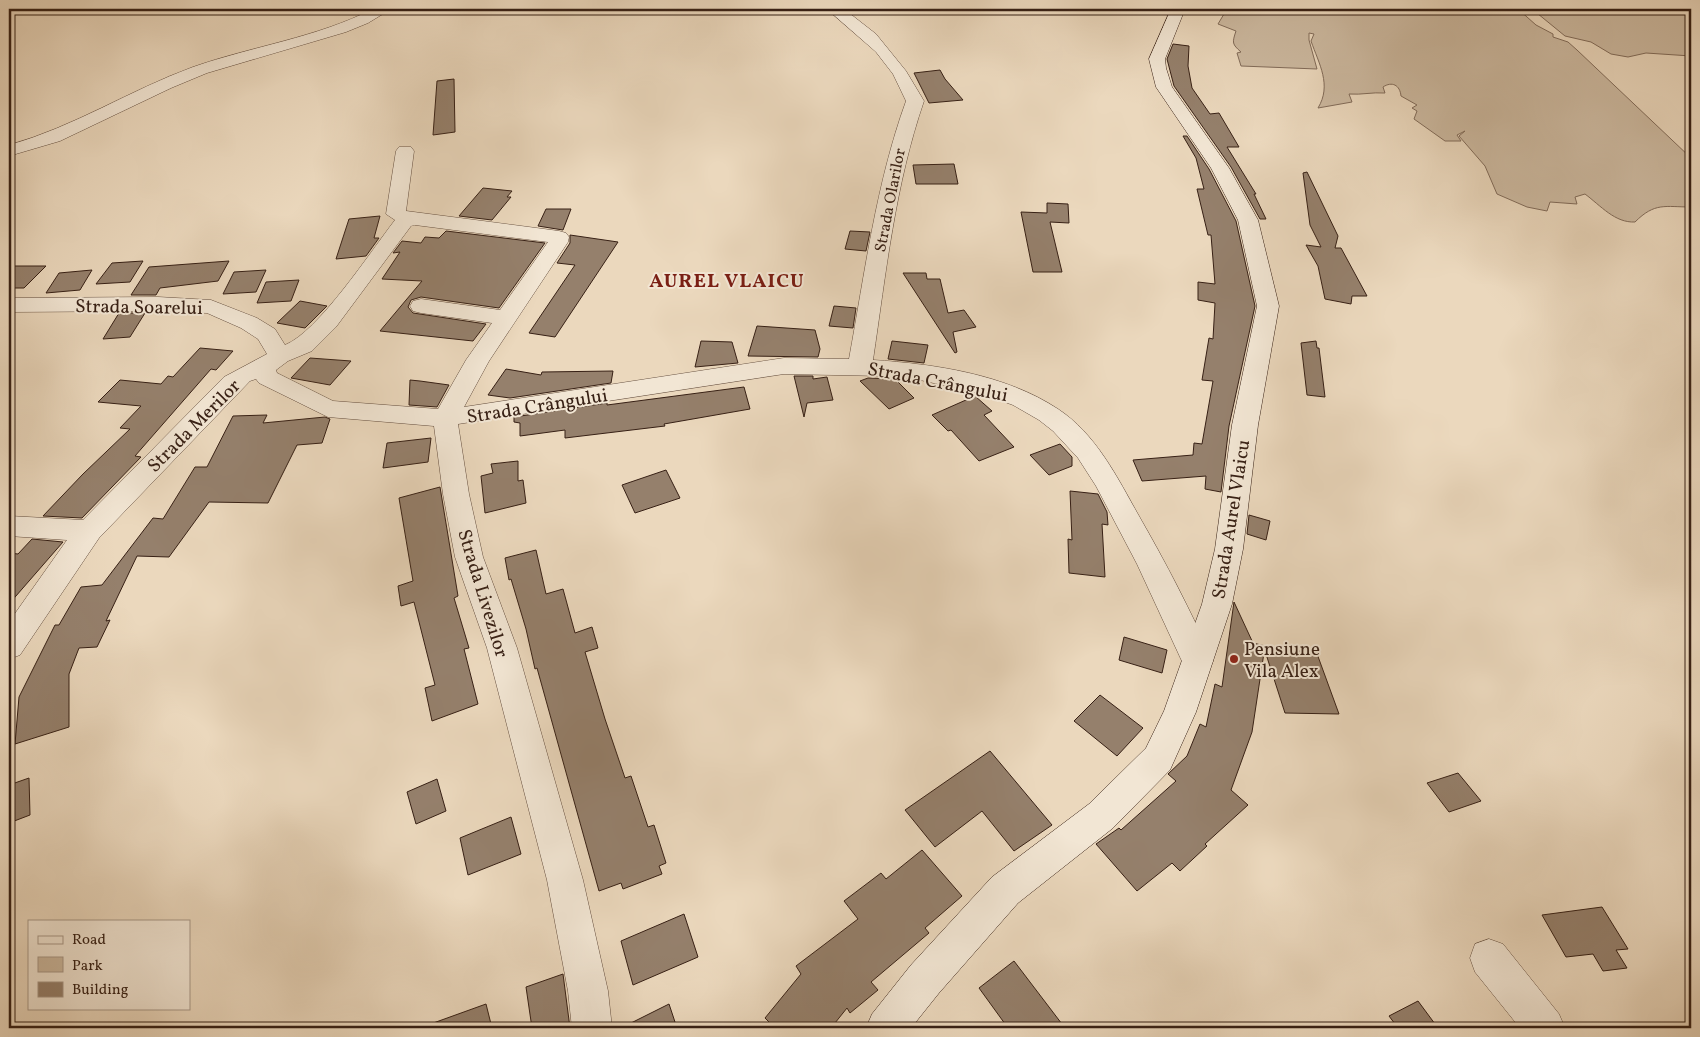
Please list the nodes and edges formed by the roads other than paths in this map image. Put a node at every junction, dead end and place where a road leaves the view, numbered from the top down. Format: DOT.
graph roads {
  1 [pos="384,9"];
  2 [pos="834,9"];
  3 [pos="1178,9"];
  4 [pos="9,151"];
  5 [pos="405,151"];
  6 [pos="412,219"];
  7 [pos="9,304"];
  8 [pos="421,306"];
  9 [pos="507,318"];
  10 [pos="272,362"];
  11 [pos="860,366"];
  12 [pos="445,418"];
  13 [pos="9,526"];
  14 [pos="89,531"];
  15 [pos="9,646"];
  16 [pos="1197,661"];
  17 [pos="1489,958"];
  18 [pos="592,1028"];
  19 [pos="886,1028"];
  20 [pos="1545,1028"];
  1 -- 4 [label="street"];
  2 -- 11 [label="street, Strada Olarilor"];
  3 -- 16 [label="street, Strada Aurel Vlaicu"];
  5 -- 6 [label="street"];
  6 -- 9 [label="street"];
  6 -- 10 [label="street"];
  7 -- 10 [label="street, Strada Soarelui"];
  8 -- 9 [label="street"];
  9 -- 12 [label="street"];
  10 -- 12 [label="street, Strada Merilor"];
  10 -- 14 [label="street, Strada Merilor"];
  11 -- 12 [label="street, Strada Crângului"];
  11 -- 16 [label="street, Strada Crângului"];
  12 -- 18 [label="street, Strada Livezilor"];
  13 -- 14 [label="street"];
  14 -- 15 [label="street, Strada Merilor"];
  16 -- 19 [label="street, Strada Aurel Vlaicu"];
  17 -- 20 [label="street"];
}
